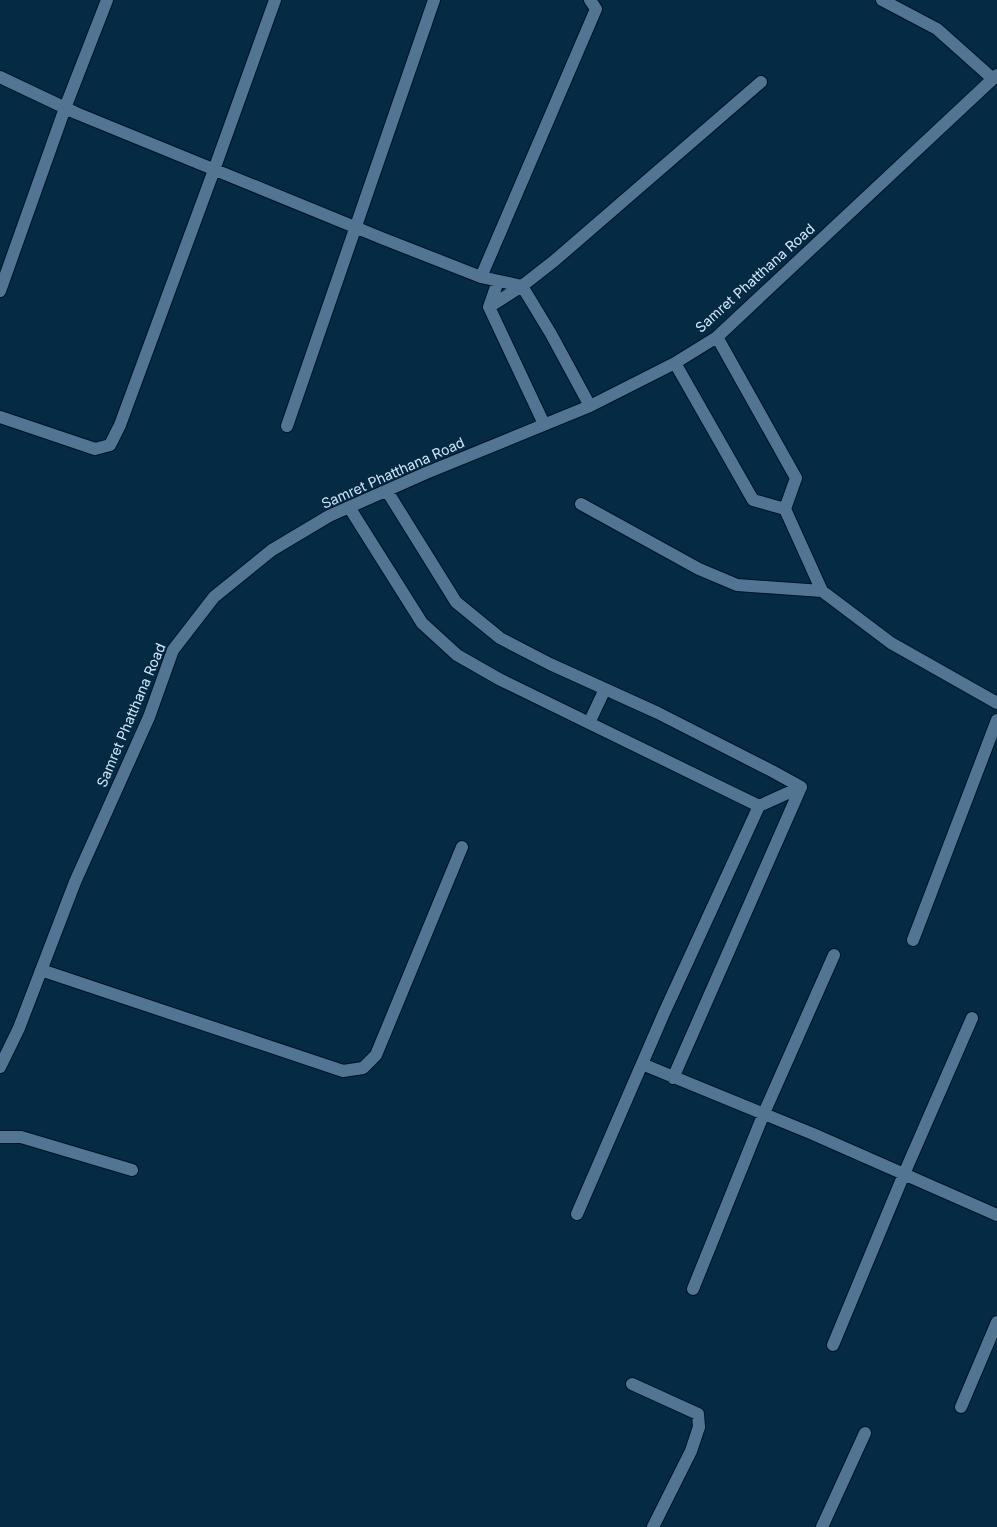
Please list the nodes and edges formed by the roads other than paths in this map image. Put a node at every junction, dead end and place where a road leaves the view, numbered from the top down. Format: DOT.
graph roads {
  1 [pos="107,0"];
  2 [pos="275,0"];
  3 [pos="434,0"];
  4 [pos="590,0"];
  5 [pos="882,0"];
  6 [pos="0,77"];
  7 [pos="995,77"];
  8 [pos="761,82"];
  9 [pos="65,108"];
  10 [pos="214,170"];
  11 [pos="355,227"];
  12 [pos="481,277"];
  13 [pos="498,281"];
  14 [pos="522,286"];
  15 [pos="0,291"];
  16 [pos="490,307"];
  17 [pos="717,336"];
  18 [pos="675,362"];
  19 [pos="590,406"];
  20 [pos="0,417"];
  21 [pos="544,424"];
  22 [pos="287,426"];
  23 [pos="386,491"];
  24 [pos="581,504"];
  25 [pos="350,507"];
  26 [pos="786,508"];
  27 [pos="822,591"];
  28 [pos="605,689"];
  29 [pos="997,704"];
  30 [pos="997,720"];
  31 [pos="589,723"];
  32 [pos="801,787"];
  33 [pos="759,806"];
  34 [pos="462,846"];
  35 [pos="913,940"];
  36 [pos="834,954"];
  37 [pos="41,970"];
  38 [pos="972,1018"];
  39 [pos="642,1064"];
  40 [pos="0,1067"];
  41 [pos="673,1078"];
  42 [pos="764,1114"];
  43 [pos="0,1137"];
  44 [pos="132,1170"];
  45 [pos="904,1174"];
  46 [pos="577,1214"];
  47 [pos="997,1215"];
  48 [pos="693,1289"];
  49 [pos="997,1322"];
  50 [pos="833,1345"];
  51 [pos="632,1384"];
  52 [pos="961,1407"];
  53 [pos="865,1434"];
  54 [pos="653,1527"];
  55 [pos="822,1527"];
  1 -- 9 [label="street"];
  2 -- 10 [label="street"];
  3 -- 11 [label="street"];
  4 -- 12 [label="street"];
  5 -- 7 [label="street"];
  6 -- 9 [label="street"];
  7 -- 17 [label="street, Samret Phatthana Road"];
  8 -- 14 [label="street"];
  9 -- 10 [label="street"];
  9 -- 15 [label="street"];
  10 -- 11 [label="street"];
  10 -- 20 [label="street"];
  11 -- 12 [label="street"];
  11 -- 22 [label="street"];
  12 -- 13 [label="street"];
  13 -- 14 [label="street"];
  13 -- 16 [label="street"];
  14 -- 16 [label="street"];
  14 -- 19 [label="street"];
  16 -- 21 [label="street"];
  17 -- 18 [label="street, Samret Phatthana Road"];
  17 -- 26 [label="street"];
  18 -- 19 [label="street, Samret Phatthana Road"];
  18 -- 26 [label="street"];
  19 -- 21 [label="street, Samret Phatthana Road"];
  21 -- 23 [label="street, Samret Phatthana Road"];
  23 -- 25 [label="street, Samret Phatthana Road"];
  23 -- 28 [label="street"];
  24 -- 27 [label="street"];
  25 -- 31 [label="street"];
  25 -- 37 [label="street, Samret Phatthana Road"];
  26 -- 27 [label="street"];
  27 -- 29 [label="street"];
  28 -- 31 [label="street"];
  28 -- 32 [label="street"];
  30 -- 35 [label="street"];
  31 -- 33 [label="street"];
  32 -- 33 [label="street"];
  32 -- 41 [label="street"];
  33 -- 39 [label="street"];
  34 -- 37 [label="street"];
  36 -- 42 [label="street"];
  37 -- 40 [label="street, Samret Phatthana Road"];
  38 -- 45 [label="street"];
  39 -- 41 [label="street"];
  39 -- 46 [label="street"];
  41 -- 42 [label="street"];
  42 -- 45 [label="street"];
  42 -- 48 [label="street"];
  43 -- 44 [label="street"];
  45 -- 47 [label="street"];
  45 -- 50 [label="street"];
  49 -- 52 [label="street"];
  51 -- 54 [label="street"];
  53 -- 55 [label="street"];
}
